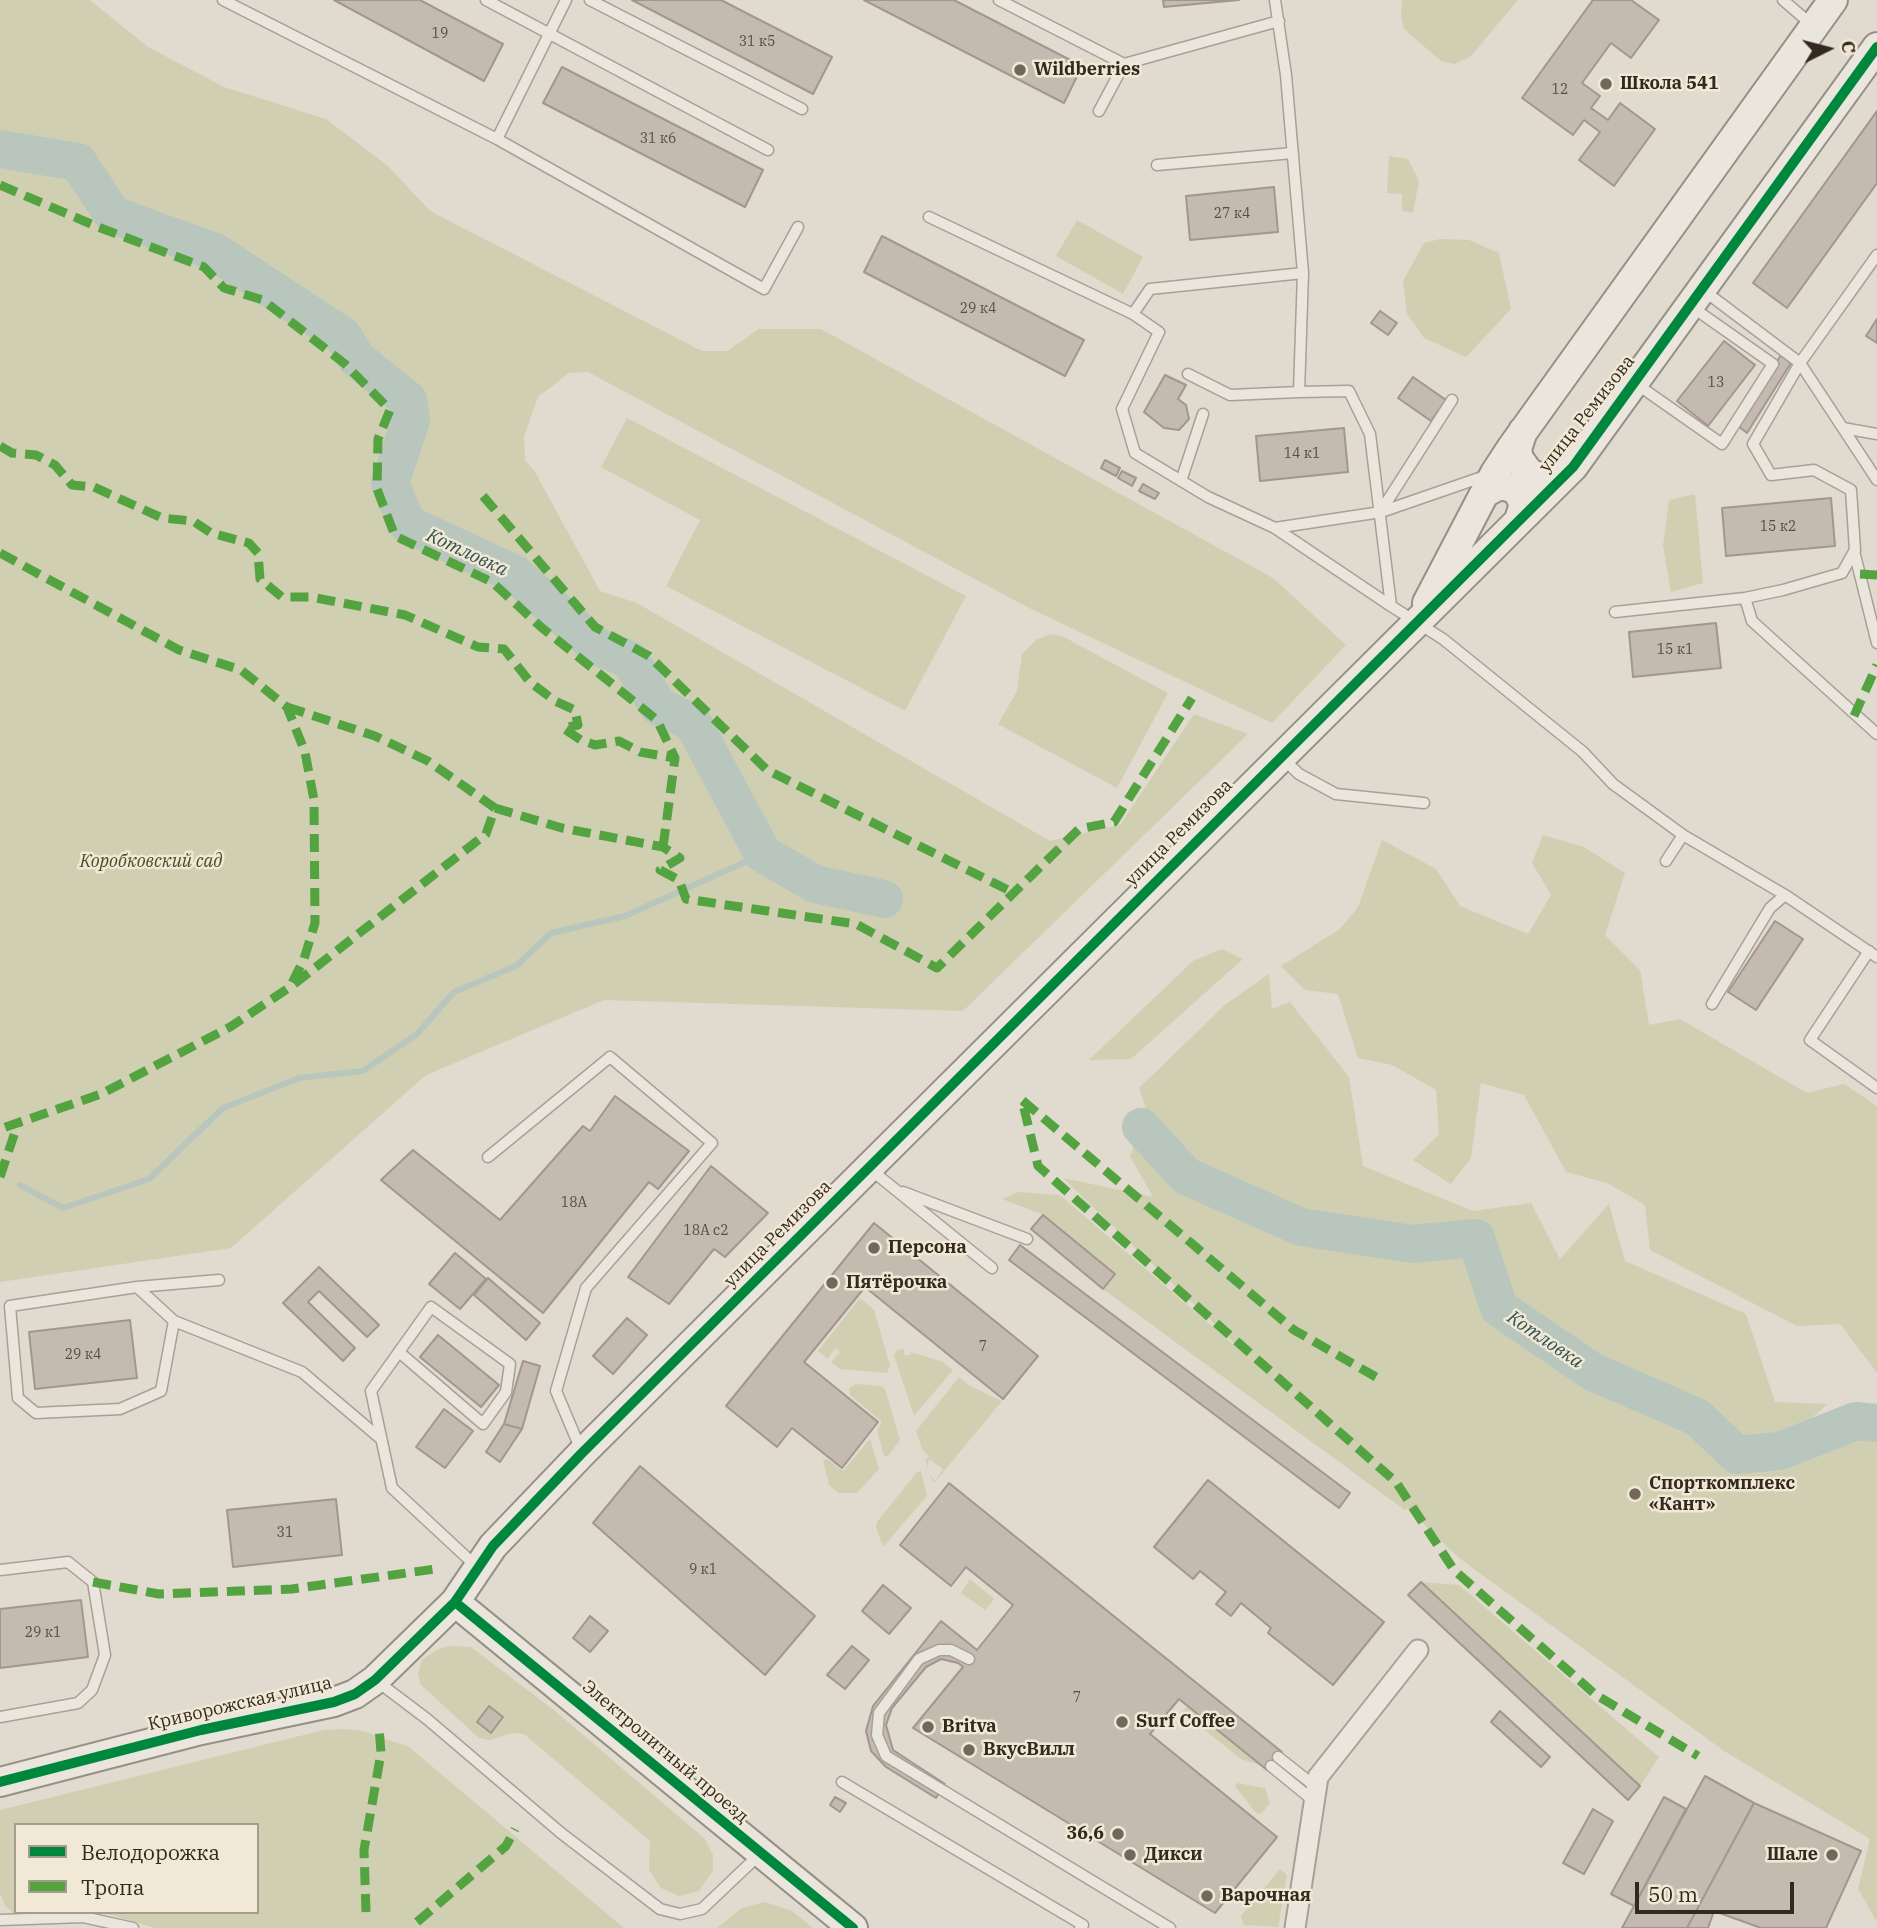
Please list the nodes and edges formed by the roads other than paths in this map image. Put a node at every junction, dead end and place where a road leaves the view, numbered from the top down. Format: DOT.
graph roads {
  1 [pos="223,0"];
  2 [pos="486,0"];
  3 [pos="566,0"];
  4 [pos="590,0"];
  5 [pos="999,0"];
  6 [pos="1275,0"];
  7 [pos="1783,0"];
  8 [pos="1833,0"];
  9 [pos="1279,22"];
  10 [pos="1813,26"];
  11 [pos="548,32"];
  12 [pos="1877,47"];
  13 [pos="1124,64"];
  14 [pos="802,109"];
  15 [pos="1099,111"];
  16 [pos="497,139"];
  17 [pos="768,150"];
  18 [pos="1293,153"];
  19 [pos="1157,166"];
  20 [pos="929,217"];
  21 [pos="798,227"];
  22 [pos="1877,255"];
  23 [pos="1303,273"];
  24 [pos="1696,298"];
  25 [pos="1133,314"];
  26 [pos="1800,363"];
  27 [pos="1188,374"];
  28 [pos="1635,383"];
  29 [pos="1299,392"];
  30 [pos="1452,400"];
  31 [pos="1203,414"];
  32 [pos="1843,428"];
  33 [pos="1523,431"];
  34 [pos="1877,434"];
  35 [pos="1573,467"];
  36 [pos="1182,478"];
  37 [pos="1877,480"];
  38 [pos="1490,483"];
  39 [pos="1381,512"];
  40 [pos="1519,520"];
  41 [pos="1275,528"];
  42 [pos="1854,551"];
  43 [pos="1745,598"];
  44 [pos="1391,606"];
  45 [pos="1615,612"];
  46 [pos="1417,621"];
  47 [pos="1877,643"];
  48 [pos="1877,734"];
  49 [pos="1280,756"];
  50 [pos="1424,803"];
  51 [pos="1683,835"];
  52 [pos="1665,861"];
  53 [pos="1785,895"];
  54 [pos="1873,954"];
  55 [pos="1712,1004"];
  56 [pos="1877,1088"];
  57 [pos="488,1157"];
  58 [pos="868,1168"];
  59 [pos="893,1188"];
  60 [pos="1027,1239"];
  61 [pos="992,1268"];
  62 [pos="219,1280"];
  63 [pos="137,1287"];
  64 [pos="174,1321"];
  65 [pos="398,1352"];
  66 [pos="382,1439"];
  67 [pos="582,1453"];
  68 [pos="478,1567"];
  69 [pos="0,1570"];
  70 [pos="455,1602"];
  71 [pos="1418,1650"];
  72 [pos="969,1659"];
  73 [pos="375,1680"];
  74 [pos="0,1717"];
  75 [pos="1278,1756"];
  76 [pos="1271,1766"];
  77 [pos="0,1782"];
  78 [pos="842,1782"];
  79 [pos="1316,1795"];
  80 [pos="761,1853"];
  81 [pos="0,1920"];
  82 [pos="133,1928"];
  83 [pos="853,1928"];
  84 [pos="1080,1928"];
  85 [pos="1170,1928"];
  86 [pos="1295,1928"];
  1 -- 16 [label="lane"];
  2 -- 11 [label="lane"];
  3 -- 11 [label="lane"];
  4 -- 14 [label="lane"];
  5 -- 13 [label="lane"];
  6 -- 9 [label="lane"];
  7 -- 10 [label="lane"];
  8 -- 10 [label="street, улица Ремизова"];
  9 -- 13 [label="lane"];
  9 -- 18 [label="lane"];
  10 -- 33 [label="street, улица Ремизова"];
  11 -- 16 [label="lane"];
  11 -- 17 [label="lane"];
  12 -- 24 [label="street, улица Ремизова"];
  13 -- 15 [label="lane"];
  16 -- 21 [label="lane"];
  18 -- 19 [label="lane"];
  18 -- 23 [label="lane"];
  20 -- 25 [label="lane"];
  22 -- 26 [label="lane"];
  23 -- 25 [label="lane"];
  23 -- 29 [label="lane"];
  24 -- 26 [label="lane"];
  24 -- 28 [label="street, улица Ремизова"];
  24 -- 28 [label="lane"];
  25 -- 36 [label="lane"];
  26 -- 32 [label="lane"];
  26 -- 42 [label="lane"];
  27 -- 29 [label="lane"];
  28 -- 35 [label="street, улица Ремизова"];
  29 -- 39 [label="lane"];
  30 -- 39 [label="lane"];
  31 -- 36 [label="lane"];
  32 -- 34 [label="lane"];
  32 -- 37 [label="lane"];
  33 -- 35 [label="street"];
  33 -- 38 [label="street, улица Ремизова"];
  35 -- 40 [label="street, улица Ремизова"];
  36 -- 41 [label="lane"];
  38 -- 39 [label="lane"];
  38 -- 40 [label="street"];
  38 -- 46 [label="street, улица Ремизова"];
  39 -- 41 [label="lane"];
  39 -- 44 [label="lane"];
  40 -- 46 [label="street, улица Ремизова"];
  41 -- 44 [label="lane"];
  42 -- 43 [label="lane"];
  42 -- 47 [label="lane"];
  43 -- 45 [label="lane"];
  43 -- 48 [label="lane"];
  44 -- 46 [label="lane"];
  46 -- 49 [label="street, улица Ремизова"];
  46 -- 51 [label="lane"];
  49 -- 50 [label="lane"];
  49 -- 58 [label="street, улица Ремизова"];
  51 -- 52 [label="lane"];
  51 -- 53 [label="lane"];
  53 -- 54 [label="lane"];
  53 -- 55 [label="lane"];
  54 -- 56 [label="lane"];
  57 -- 67 [label="lane"];
  58 -- 59 [label="lane"];
  58 -- 67 [label="street, улица Ремизова"];
  59 -- 60 [label="lane"];
  59 -- 61 [label="lane"];
  62 -- 63 [label="lane"];
  63 -- 64 [label="lane"];
  63 -- 64 [label="lane"];
  64 -- 66 [label="lane"];
  65 -- 65 [label="lane"];
  65 -- 66 [label="lane"];
  66 -- 68 [label="lane"];
  67 -- 68 [label="street, улица Ремизова"];
  68 -- 70 [label="street, улица Ремизова"];
  69 -- 74 [label="lane"];
  70 -- 73 [label="street, Криворожская улица"];
  70 -- 80 [label="street, Электролитный проезд"];
  71 -- 79 [label="street"];
  72 -- 85 [label="lane"];
  73 -- 77 [label="street, Криворожская улица"];
  73 -- 80 [label="lane"];
  75 -- 79 [label="lane"];
  76 -- 79 [label="lane"];
  78 -- 84 [label="lane"];
  79 -- 86 [label="street"];
  80 -- 83 [label="street, Электролитный проезд"];
  81 -- 82 [label="lane"];
}
